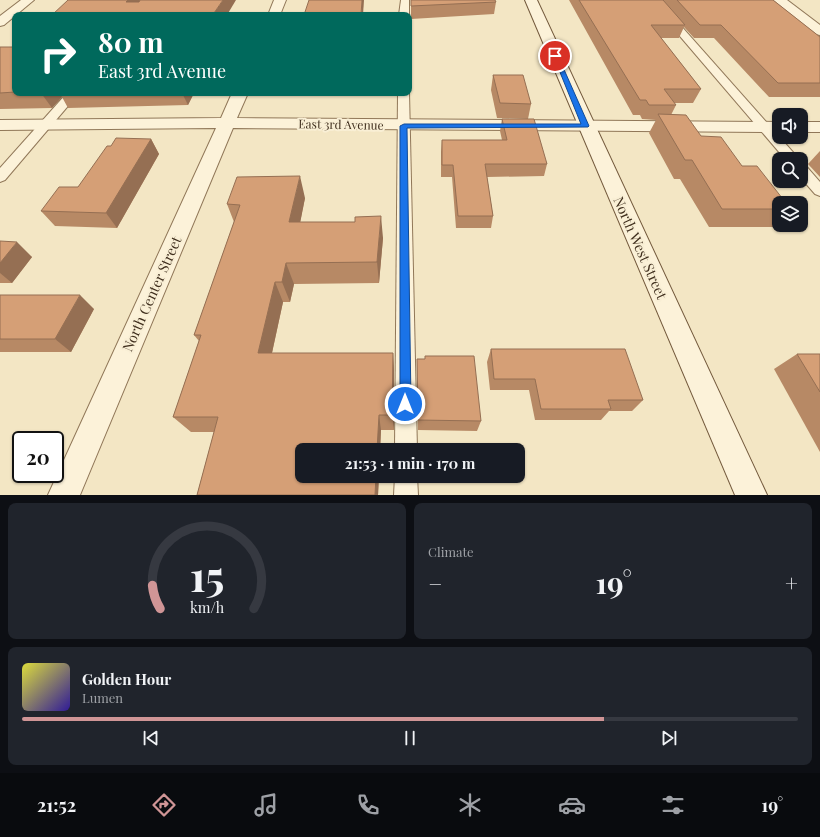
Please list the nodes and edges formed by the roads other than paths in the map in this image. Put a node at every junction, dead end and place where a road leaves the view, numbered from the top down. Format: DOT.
graph roads {
  1 [pos="28,0"];
  2 [pos="280,0"];
  3 [pos="405,0"];
  4 [pos="531,0"];
  5 [pos="653,0"];
  6 [pos="779,0"];
  7 [pos="13,12"];
  8 [pos="275,12"];
  9 [pos="404,12"];
  10 [pos="12,13"];
  11 [pos="0,22"];
  12 [pos="820,31"];
  13 [pos="70,96"];
  14 [pos="239,96"];
  15 [pos="404,96"];
  16 [pos="227,123"];
  17 [pos="46,124"];
  18 [pos="0,125"];
  19 [pos="404,126"];
  20 [pos="586,126"];
  21 [pos="772,127"];
  22 [pos="808,127"];
  23 [pos="820,127"];
  24 [pos="0,177"];
  25 [pos="808,177"];
  26 [pos="820,191"];
  27 [pos="406,443"];
  28 [pos="406,483"];
  29 [pos="64,495"];
  30 [pos="406,495"];
  31 [pos="751,495"];
  1 -- 7 [label="street"];
  2 -- 8 [label="street"];
  3 -- 9 [label="lane"];
  4 -- 20 [label="street, North West Street"];
  5 -- 21 [label="lane"];
  6 -- 12 [label="street"];
  10 -- 11 [label="street"];
  13 -- 17 [label="lane"];
  14 -- 16 [label="street, North Center Street"];
  15 -- 19 [label="lane"];
  16 -- 17 [label="street, East 3rd Avenue"];
  16 -- 19 [label="street, East 3rd Avenue"];
  16 -- 29 [label="street, North Center Street"];
  17 -- 18 [label="street, East 3rd Avenue"];
  17 -- 24 [label="lane"];
  19 -- 20 [label="street, East 3rd Avenue"];
  19 -- 27 [label="lane"];
  20 -- 21 [label="street, East 3rd Avenue"];
  20 -- 31 [label="street, North West Street"];
  22 -- 23 [label="street"];
  25 -- 26 [label="lane"];
  28 -- 30 [label="lane"];
}
